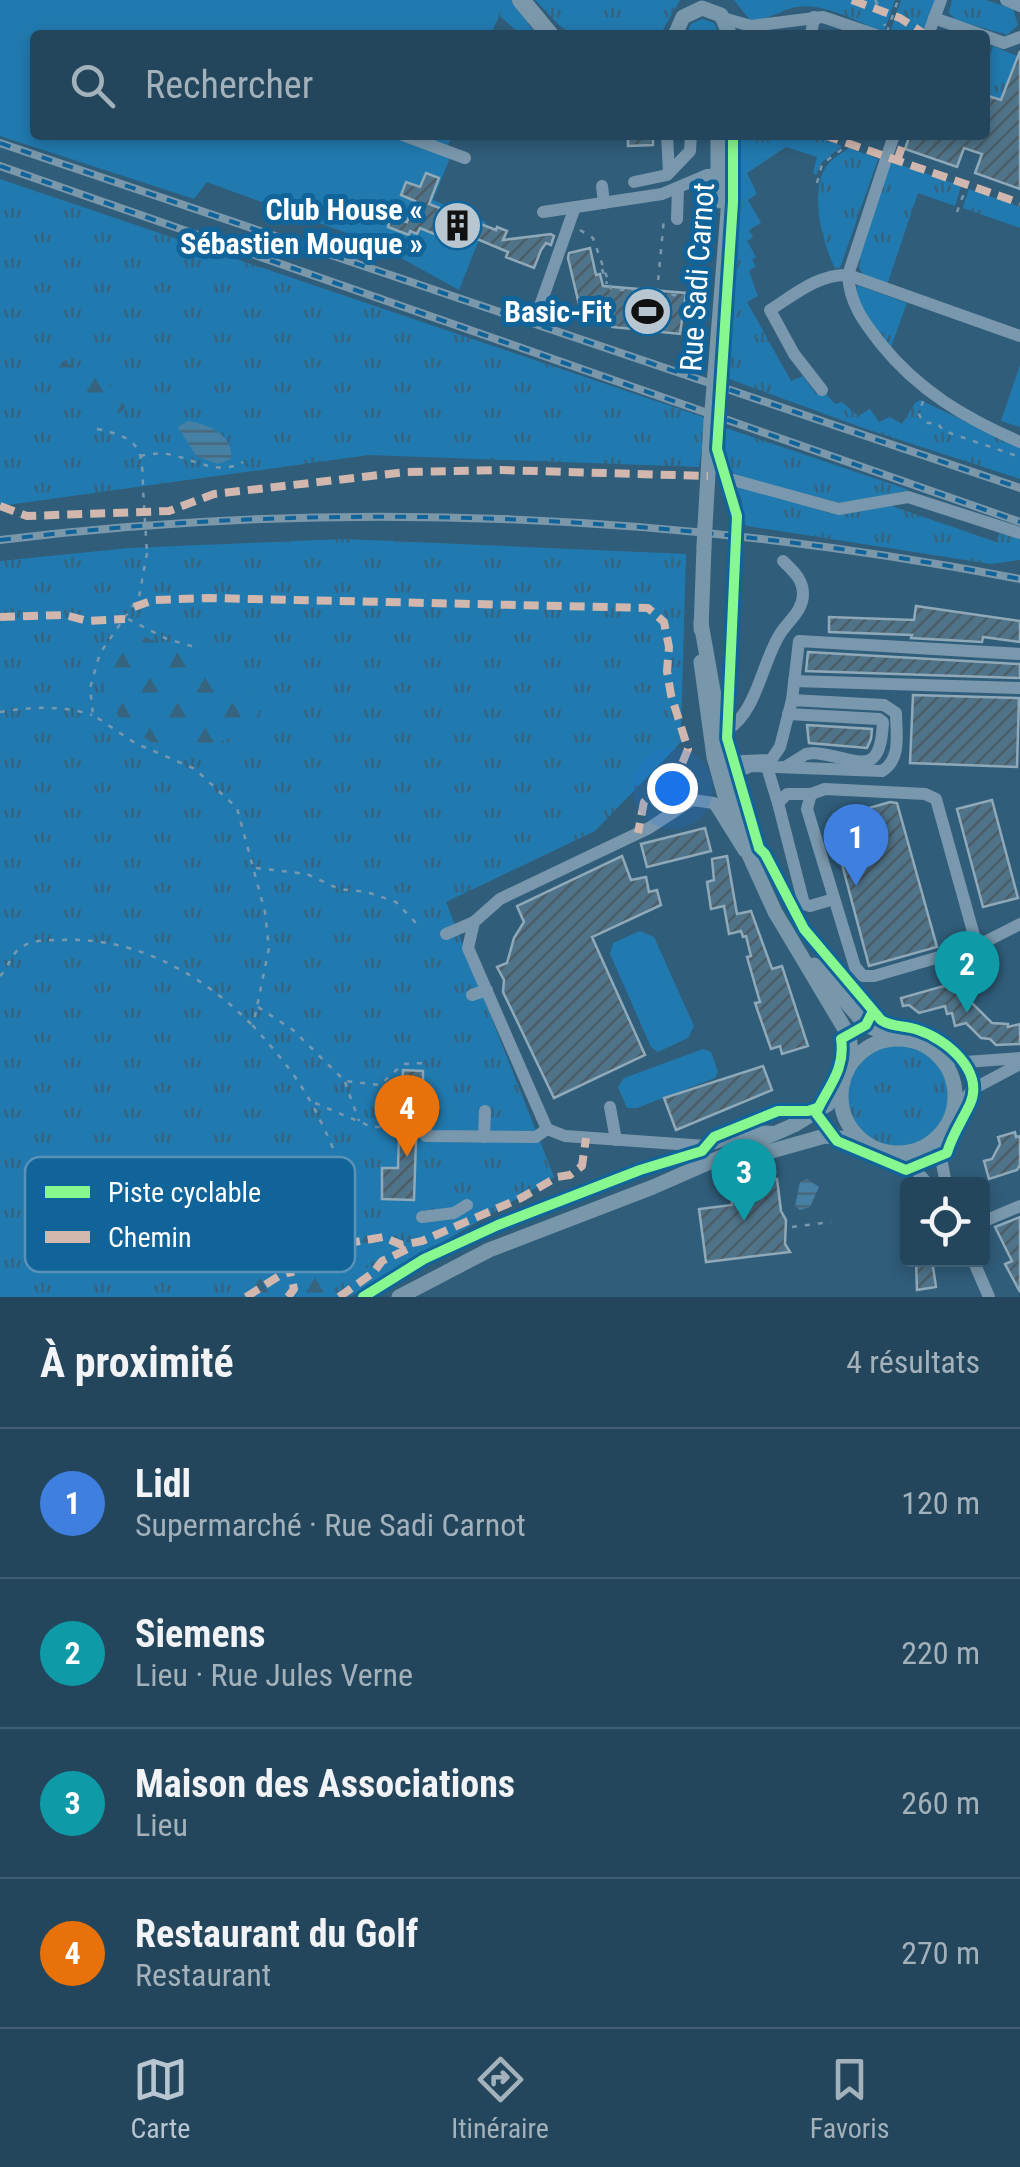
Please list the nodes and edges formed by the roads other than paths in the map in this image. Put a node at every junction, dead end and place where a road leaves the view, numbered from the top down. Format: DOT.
graph roads {
  1 [pos="520,0"];
  2 [pos="940,0"];
  3 [pos="1006,0"];
  4 [pos="694,5"];
  5 [pos="1020,6"];
  6 [pos="718,10"];
  7 [pos="814,17"];
  8 [pos="934,18"];
  9 [pos="546,30"];
  10 [pos="676,30"];
  11 [pos="812,30"];
  12 [pos="867,30"];
  13 [pos="930,30"];
  14 [pos="967,30"];
  15 [pos="1020,37"];
  16 [pos="990,38"];
  17 [pos="416,140"];
  18 [pos="667,140"];
  19 [pos="691,140"];
  20 [pos="719,140"];
  21 [pos="728,140"];
  22 [pos="892,140"];
  23 [pos="458,156"];
  24 [pos="633,164"];
  25 [pos="668,173"];
  26 [pos="724,174"];
  27 [pos="634,182"];
  28 [pos="602,186"];
  29 [pos="678,188"];
  30 [pos="635,199"];
  31 [pos="614,205"];
  32 [pos="575,207"];
  33 [pos="543,212"];
  34 [pos="671,215"];
  35 [pos="848,275"];
  36 [pos="541,304"];
  37 [pos="1020,336"];
  38 [pos="822,390"];
  39 [pos="1020,442"];
  40 [pos="726,478"];
  41 [pos="1020,533"];
  42 [pos="783,562"];
  43 [pos="701,623"];
  44 [pos="1020,654"];
  45 [pos="794,680"];
  46 [pos="1020,688"];
  47 [pos="790,707"];
  48 [pos="720,730"];
  49 [pos="780,747"];
  50 [pos="720,761"];
  51 [pos="768,767"];
  52 [pos="785,767"];
  53 [pos="724,778"];
  54 [pos="811,794"];
  55 [pos="778,803"];
  56 [pos="747,852"];
  57 [pos="834,898"];
  58 [pos="474,922"];
  59 [pos="1020,924"];
  60 [pos="786,931"];
  61 [pos="446,934"];
  62 [pos="977,946"];
  63 [pos="487,990"];
  64 [pos="472,995"];
  65 [pos="899,1039"];
  66 [pos="935,1052"];
  67 [pos="1020,1061"];
  68 [pos="845,1076"];
  69 [pos="610,1108"];
  70 [pos="428,1110"];
  71 [pos="485,1110"];
  72 [pos="950,1119"];
  73 [pos="547,1129"];
  74 [pos="780,1132"];
  75 [pos="484,1137"];
  76 [pos="616,1140"];
  77 [pos="866,1143"];
  78 [pos="890,1152"];
  79 [pos="922,1177"];
  80 [pos="945,1177"];
  81 [pos="653,1187"];
  82 [pos="467,1205"];
  83 [pos="1020,1206"];
  84 [pos="422,1217"];
  85 [pos="990,1219"];
  86 [pos="976,1267"];
  87 [pos="400,1297"];
  88 [pos="988,1297"];
  1 -- 9 [label="highway"];
  2 -- 8 [label="street"];
  3 -- 5 [label="street"];
  4 -- 6 [label="main road"];
  4 -- 10 [label="main road"];
  6 -- 7 [label="street"];
  7 -- 11 [label="street"];
  7 -- 12 [label="street"];
  8 -- 13 [label="street"];
  8 -- 14 [label="street"];
  15 -- 16 [label="street"];
  17 -- 23 [label="street"];
  18 -- 25 [label="street"];
  19 -- 25 [label="street"];
  20 -- 26 [label="main road, Rue Sadi Carnot"];
  21 -- 26 [label="main road, Rue Sadi Carnot"];
  22 -- 35 [label="street"];
  24 -- 27 [label="street"];
  25 -- 27 [label="street"];
  26 -- 29 [label="street"];
  26 -- 43 [label="main road, Rue Sadi Carnot, bridge"];
  27 -- 30 [label="street"];
  28 -- 31 [label="street"];
  29 -- 30 [label="street"];
  29 -- 34 [label="street"];
  30 -- 31 [label="street"];
  31 -- 32 [label="street"];
  32 -- 33 [label="street"];
  32 -- 36 [label="street"];
  35 -- 37 [label="street"];
  35 -- 38 [label="street"];
  35 -- 39 [label="street"];
  40 -- 41 [label="street"];
  42 -- 48 [label="street"];
  43 -- 48 [label="main road, Rue Sadi Carnot"];
  43 -- 50 [label="main road, Rue Sadi Carnot"];
  44 -- 45 [label="street"];
  45 -- 46 [label="street"];
  45 -- 47 [label="street"];
  47 -- 49 [label="street"];
  47 -- 52 [label="street"];
  47 -- 52 [label="street"];
  48 -- 50 [label="main road, Rue Sadi Carnot"];
  49 -- 50 [label="street"];
  49 -- 52 [label="street"];
  50 -- 53 [label="main road, Rue Sadi Carnot"];
  51 -- 52 [label="street"];
  51 -- 53 [label="street"];
  51 -- 55 [label="street"];
  53 -- 56 [label="main road, Rue Sadi Carnot"];
  54 -- 55 [label="street"];
  54 -- 57 [label="street"];
  54 -- 62 [label="street"];
  55 -- 57 [label="street"];
  56 -- 58 [label="street"];
  56 -- 60 [label="main road, Rue Sadi Carnot"];
  57 -- 62 [label="street"];
  58 -- 61 [label="street"];
  58 -- 63 [label="street"];
  59 -- 62 [label="street"];
  60 -- 65 [label="main road, Rue Sadi Carnot"];
  60 -- 68 [label="main road, Rue Sadi Carnot"];
  63 -- 64 [label="street"];
  63 -- 73 [label="street"];
  65 -- 66 [label="main road"];
  65 -- 68 [label="main road"];
  66 -- 67 [label="street"];
  66 -- 72 [label="main road"];
  67 -- 72 [label="street"];
  68 -- 74 [label="main road"];
  68 -- 77 [label="main road"];
  69 -- 76 [label="street"];
  70 -- 75 [label="street"];
  71 -- 75 [label="street"];
  72 -- 78 [label="main road"];
  72 -- 80 [label="street"];
  73 -- 75 [label="street"];
  73 -- 76 [label="street"];
  74 -- 76 [label="street"];
  74 -- 81 [label="main road"];
  77 -- 78 [label="main road"];
  77 -- 81 [label="main road"];
  78 -- 79 [label="street"];
  81 -- 87 [label="main road"];
  82 -- 84 [label="street"];
  83 -- 85 [label="street"];
  86 -- 88 [label="street"];
}
